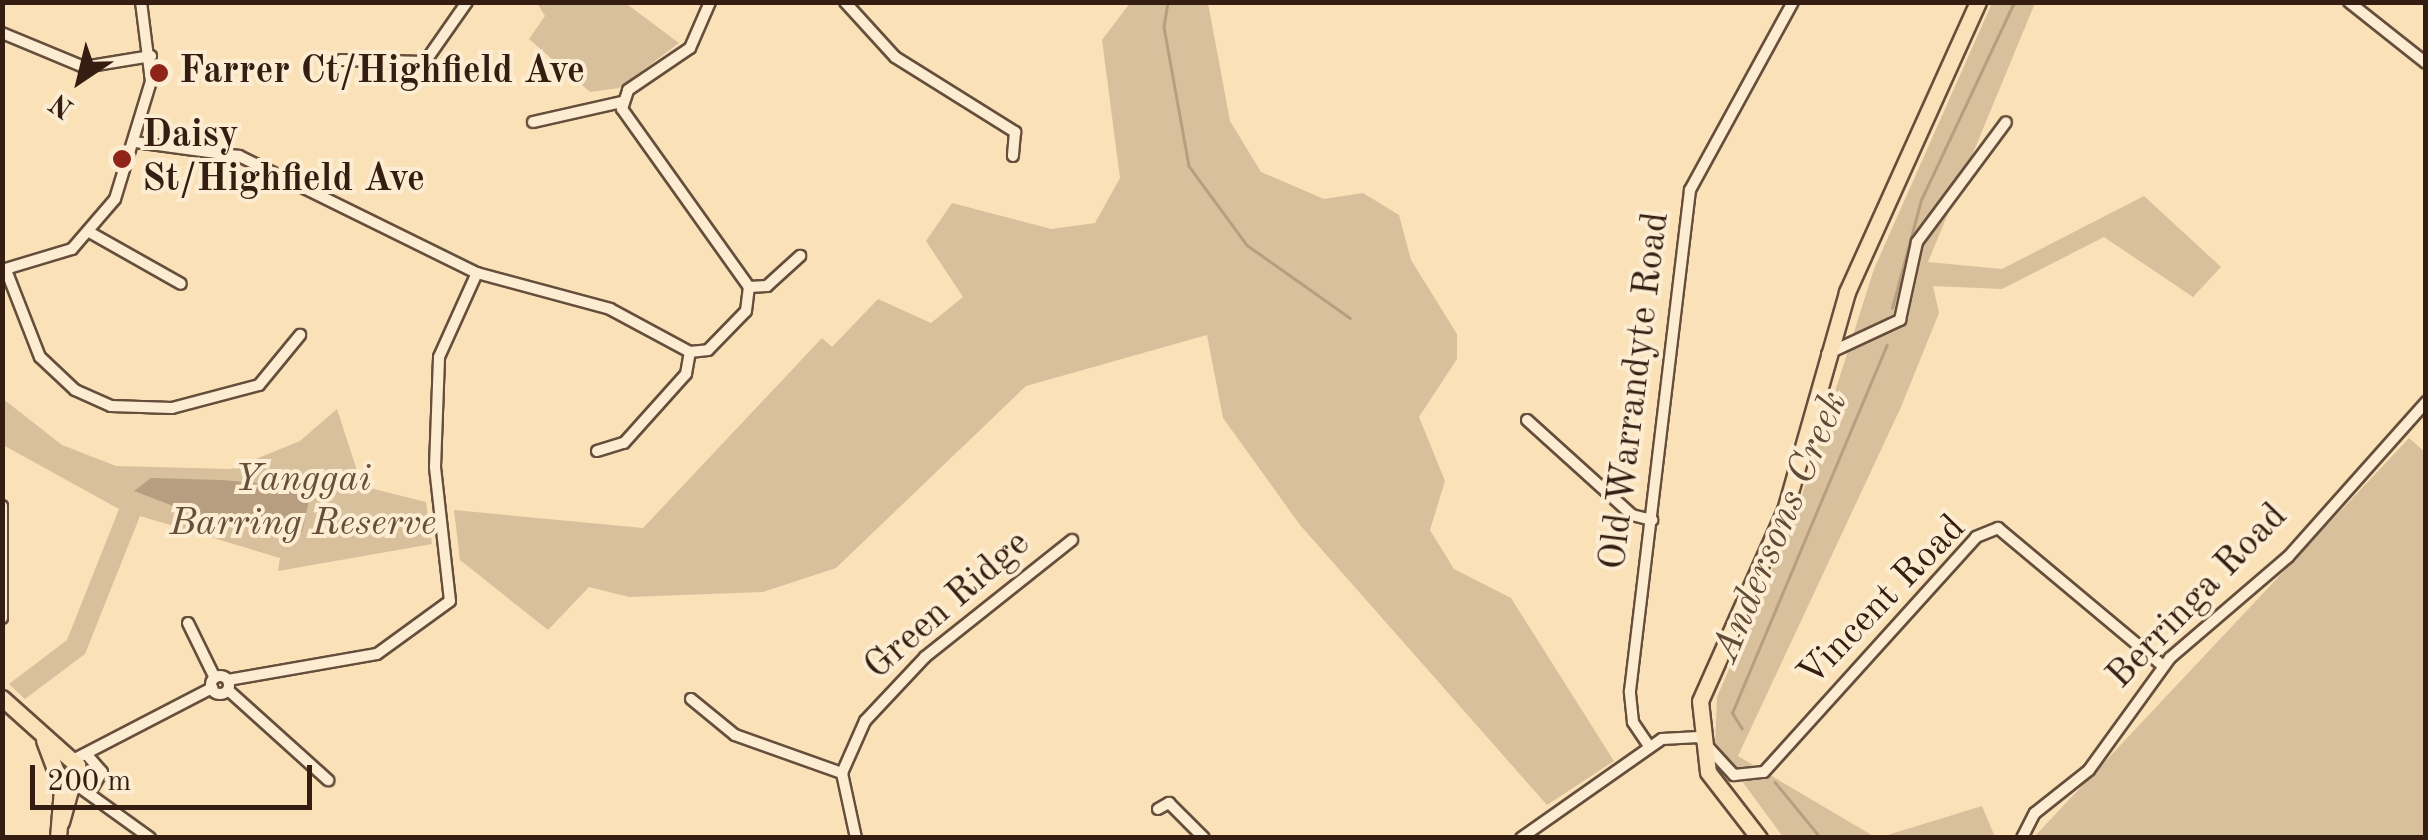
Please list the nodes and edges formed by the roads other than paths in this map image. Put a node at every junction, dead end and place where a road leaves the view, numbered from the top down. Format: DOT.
graph roads {
  1 [pos="140,2"];
  2 [pos="467,2"];
  3 [pos="710,2"];
  4 [pos="845,2"];
  5 [pos="1793,2"];
  6 [pos="1978,2"];
  7 [pos="2348,2"];
  8 [pos="2,33"];
  9 [pos="151,56"];
  10 [pos="341,60"];
  11 [pos="2426,63"];
  12 [pos="622,102"];
  13 [pos="533,122"];
  14 [pos="2006,122"];
  15 [pos="135,142"];
  16 [pos="1014,156"];
  17 [pos="90,232"];
  18 [pos="800,256"];
  19 [pos="4,270"];
  20 [pos="478,273"];
  21 [pos="181,284"];
  22 [pos="749,287"];
  23 [pos="300,334"];
  24 [pos="690,352"];
  25 [pos="1826,354"];
  26 [pos="2426,402"];
  27 [pos="1527,429"];
  28 [pos="598,451"];
  29 [pos="2,506"];
  30 [pos="1652,520"];
  31 [pos="1072,540"];
  32 [pos="2,618"];
  33 [pos="188,622"];
  34 [pos="2163,666"];
  35 [pos="213,683"];
  36 [pos="228,685"];
  37 [pos="2,698"];
  38 [pos="691,699"];
  39 [pos="1698,737"];
  40 [pos="113,745"];
  41 [pos="1650,746"];
  42 [pos="72,759"];
  43 [pos="101,774"];
  44 [pos="842,774"];
  45 [pos="328,780"];
  46 [pos="76,788"];
  47 [pos="1166,802"];
  48 [pos="115,806"];
  49 [pos="60,830"];
  50 [pos="150,838"];
  51 [pos="856,838"];
  52 [pos="1204,838"];
  53 [pos="1521,838"];
  54 [pos="1759,838"];
  55 [pos="2022,838"];
  1 -- 9 [label="street"];
  2 -- 10 [label="street"];
  3 -- 12 [label="street"];
  4 -- 16 [label="street"];
  5 -- 30 [label="street, Old Warrandyte Road"];
  6 -- 25 [label="main road"];
  7 -- 11 [label="street"];
  8 -- 9 [label="street"];
  9 -- 15 [label="street"];
  12 -- 13 [label="street"];
  12 -- 22 [label="street"];
  14 -- 25 [label="street"];
  15 -- 17 [label="street"];
  15 -- 20 [label="street"];
  17 -- 19 [label="street"];
  17 -- 21 [label="street"];
  18 -- 22 [label="street"];
  19 -- 23 [label="street"];
  20 -- 24 [label="street"];
  20 -- 36 [label="street"];
  22 -- 24 [label="street"];
  24 -- 28 [label="street"];
  25 -- 39 [label="main road"];
  26 -- 34 [label="street, Berringa Road"];
  27 -- 30 [label="street"];
  29 -- 32 [label="street"];
  30 -- 41 [label="street, Old Warrandyte Road"];
  31 -- 44 [label="street, Green Ridge"];
  33 -- 35 [label="street"];
  34 -- 39 [label="street, Vincent Road"];
  34 -- 55 [label="street, Berringa Road"];
  35 -- 36 [label="street"];
  35 -- 40 [label="street"];
  36 -- 45 [label="street"];
  37 -- 42 [label="main road"];
  38 -- 44 [label="street"];
  39 -- 41 [label="street"];
  39 -- 54 [label="main road"];
  40 -- 42 [label="street"];
  40 -- 43 [label="street"];
  41 -- 53 [label="street"];
  42 -- 43 [label="street"];
  42 -- 46 [label="main road"];
  43 -- 46 [label="street"];
  43 -- 48 [label="street"];
  44 -- 51 [label="street"];
  46 -- 48 [label="street"];
  46 -- 49 [label="main road"];
  47 -- 52 [label="street"];
  48 -- 50 [label="street"];
}
